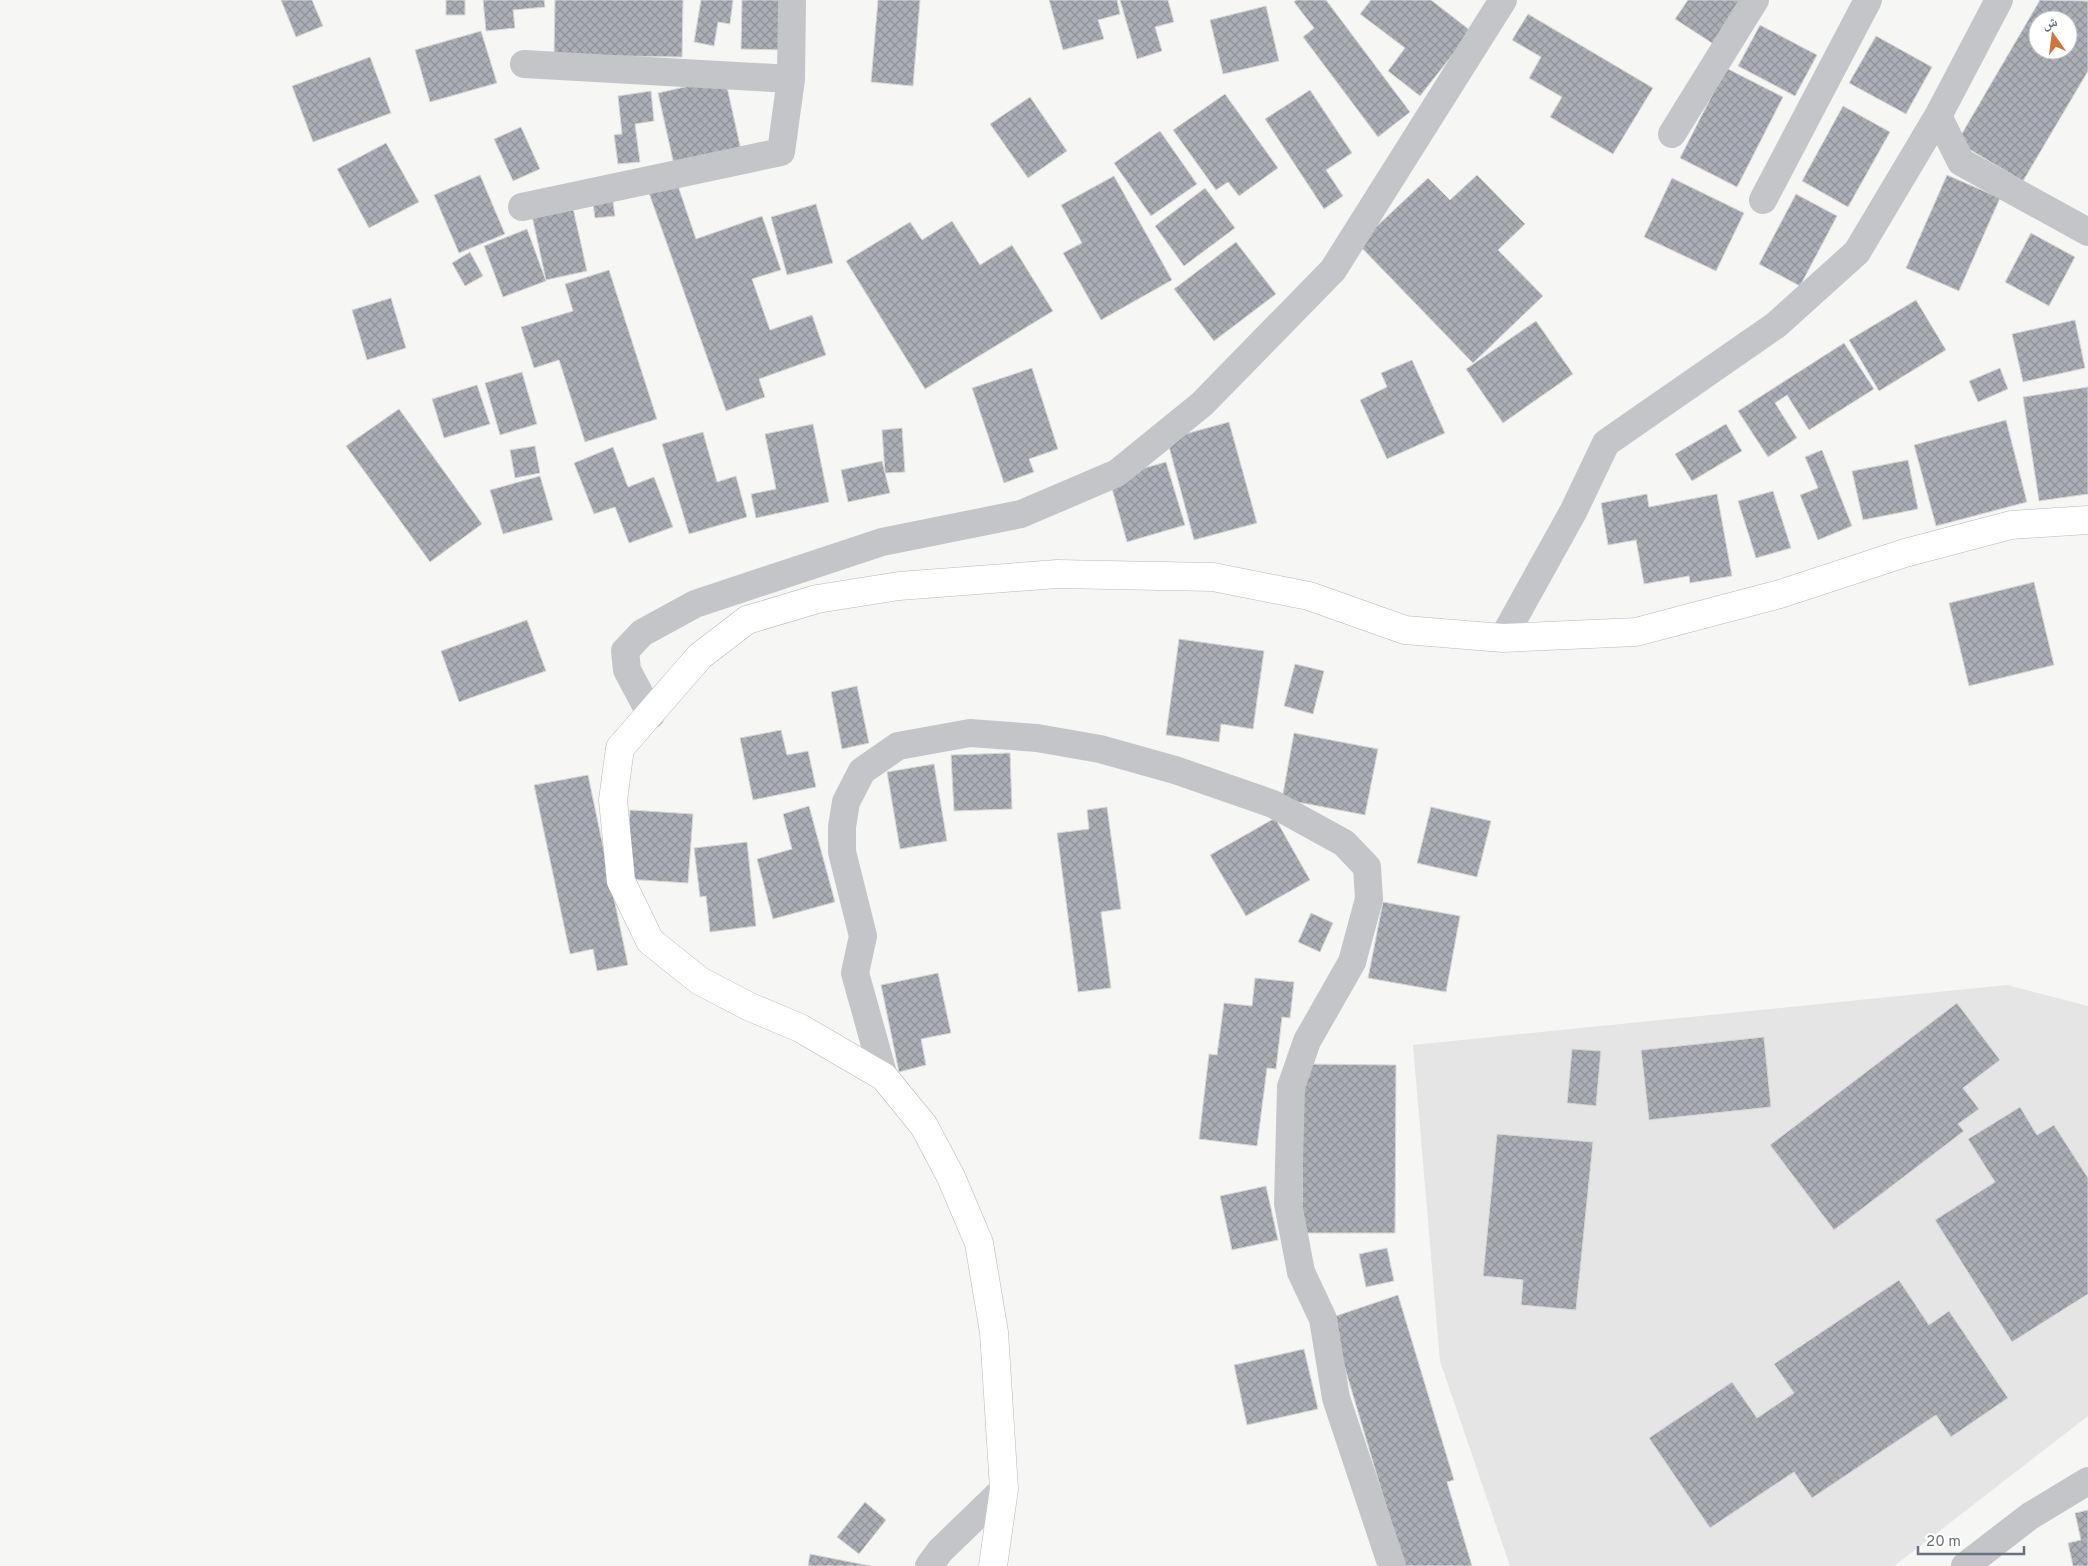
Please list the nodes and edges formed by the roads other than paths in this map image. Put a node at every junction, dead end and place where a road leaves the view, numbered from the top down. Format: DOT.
graph roads {
  1 [pos="792,0"];
  2 [pos="1503,0"];
  3 [pos="1755,0"];
  4 [pos="1868,0"];
  5 [pos="1992,3"];
  6 [pos="524,64"];
  7 [pos="791,80"];
  8 [pos="1938,116"];
  9 [pos="1672,134"];
  10 [pos="1762,200"];
  11 [pos="522,207"];
  12 [pos="2088,232"];
  13 [pos="2088,520"];
  14 [pos="1503,638"];
  15 [pos="650,715"];
  16 [pos="884,1077"];
  17 [pos="2088,1480"];
  18 [pos="1004,1490"];
  19 [pos="928,1566"];
  20 [pos="993,1566"];
  21 [pos="1392,1566"];
  22 [pos="1965,1566"];
  1 -- 7 [label="street"];
  2 -- 15 [label="street"];
  3 -- 9 [label="street"];
  4 -- 10 [label="street"];
  5 -- 8 [label="street"];
  6 -- 7 [label="street"];
  7 -- 11 [label="street"];
  8 -- 12 [label="street"];
  8 -- 14 [label="street"];
  13 -- 14 [label="main road"];
  14 -- 15 [label="main road"];
  15 -- 16 [label="main road"];
  16 -- 18 [label="main road"];
  16 -- 21 [label="street"];
  17 -- 22 [label="street"];
  18 -- 19 [label="street"];
  18 -- 20 [label="main road"];
}
